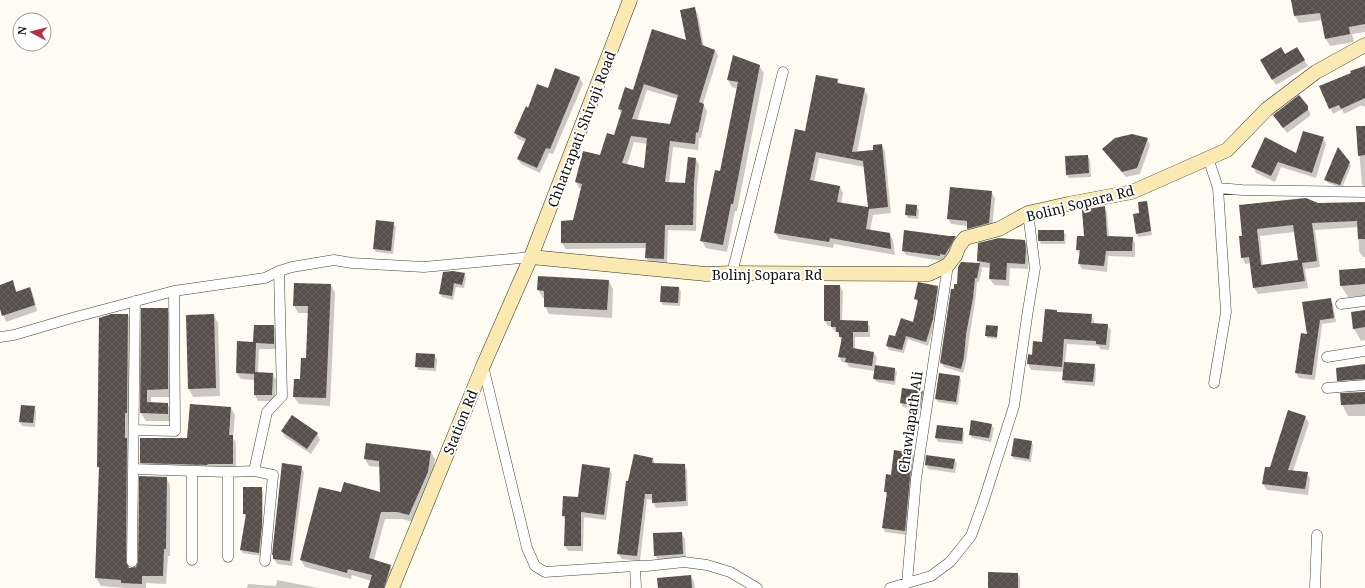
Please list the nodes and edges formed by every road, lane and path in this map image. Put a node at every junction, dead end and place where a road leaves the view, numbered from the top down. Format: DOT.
graph roads {
  1 [pos="630,0"];
  2 [pos="1365,45"];
  3 [pos="783,72"];
  4 [pos="1208,158"];
  5 [pos="1218,188"];
  6 [pos="1365,192"];
  7 [pos="1028,212"];
  8 [pos="531,257"];
  9 [pos="948,265"];
  10 [pos="279,271"];
  11 [pos="732,273"];
  12 [pos="174,291"];
  13 [pos="1365,301"];
  14 [pos="135,302"];
  15 [pos="1341,304"];
  16 [pos="0,337"];
  17 [pos="1365,351"];
  18 [pos="1327,356"];
  19 [pos="483,366"];
  20 [pos="1214,383"];
  21 [pos="1365,385"];
  22 [pos="1327,388"];
  23 [pos="134,430"];
  24 [pos="133,469"];
  25 [pos="192,471"];
  26 [pos="254,471"];
  27 [pos="228,472"];
  28 [pos="1318,535"];
  29 [pos="228,557"];
  30 [pos="192,560"];
  31 [pos="265,561"];
  32 [pos="132,562"];
  33 [pos="635,566"];
  34 [pos="908,586"];
  35 [pos="392,588"];
  36 [pos="636,588"];
  37 [pos="757,588"];
  38 [pos="890,588"];
  39 [pos="1315,588"];
  1 -- 8 [label="main road, Chhatrapati Shivaji Road"];
  2 -- 4 [label="main road, Bolinj Sopara Rd"];
  3 -- 11 [label="street"];
  4 -- 5 [label="street"];
  4 -- 7 [label="main road, Bolinj Sopara Rd"];
  5 -- 6 [label="street"];
  5 -- 20 [label="street"];
  7 -- 9 [label="main road, Bolinj Sopara Rd"];
  7 -- 34 [label="street"];
  8 -- 10 [label="street"];
  8 -- 11 [label="main road, Bolinj Sopara Rd"];
  8 -- 19 [label="main road, Station Rd"];
  9 -- 11 [label="main road, Bolinj Sopara Rd"];
  9 -- 34 [label="street, Chawlapath Ali"];
  10 -- 12 [label="street"];
  10 -- 26 [label="street"];
  12 -- 14 [label="street"];
  12 -- 23 [label="street"];
  13 -- 15 [label="street"];
  14 -- 16 [label="street"];
  14 -- 23 [label="street"];
  17 -- 18 [label="street"];
  19 -- 33 [label="street"];
  19 -- 35 [label="main road, Station Rd"];
  21 -- 22 [label="street"];
  23 -- 24 [label="street"];
  24 -- 25 [label="street"];
  24 -- 32 [label="street"];
  25 -- 27 [label="street"];
  25 -- 30 [label="street"];
  26 -- 27 [label="street"];
  26 -- 31 [label="street"];
  27 -- 29 [label="street"];
  28 -- 39 [label="street"];
  33 -- 36 [label="street"];
  33 -- 37 [label="street"];
  34 -- 38 [label="street"];
}
